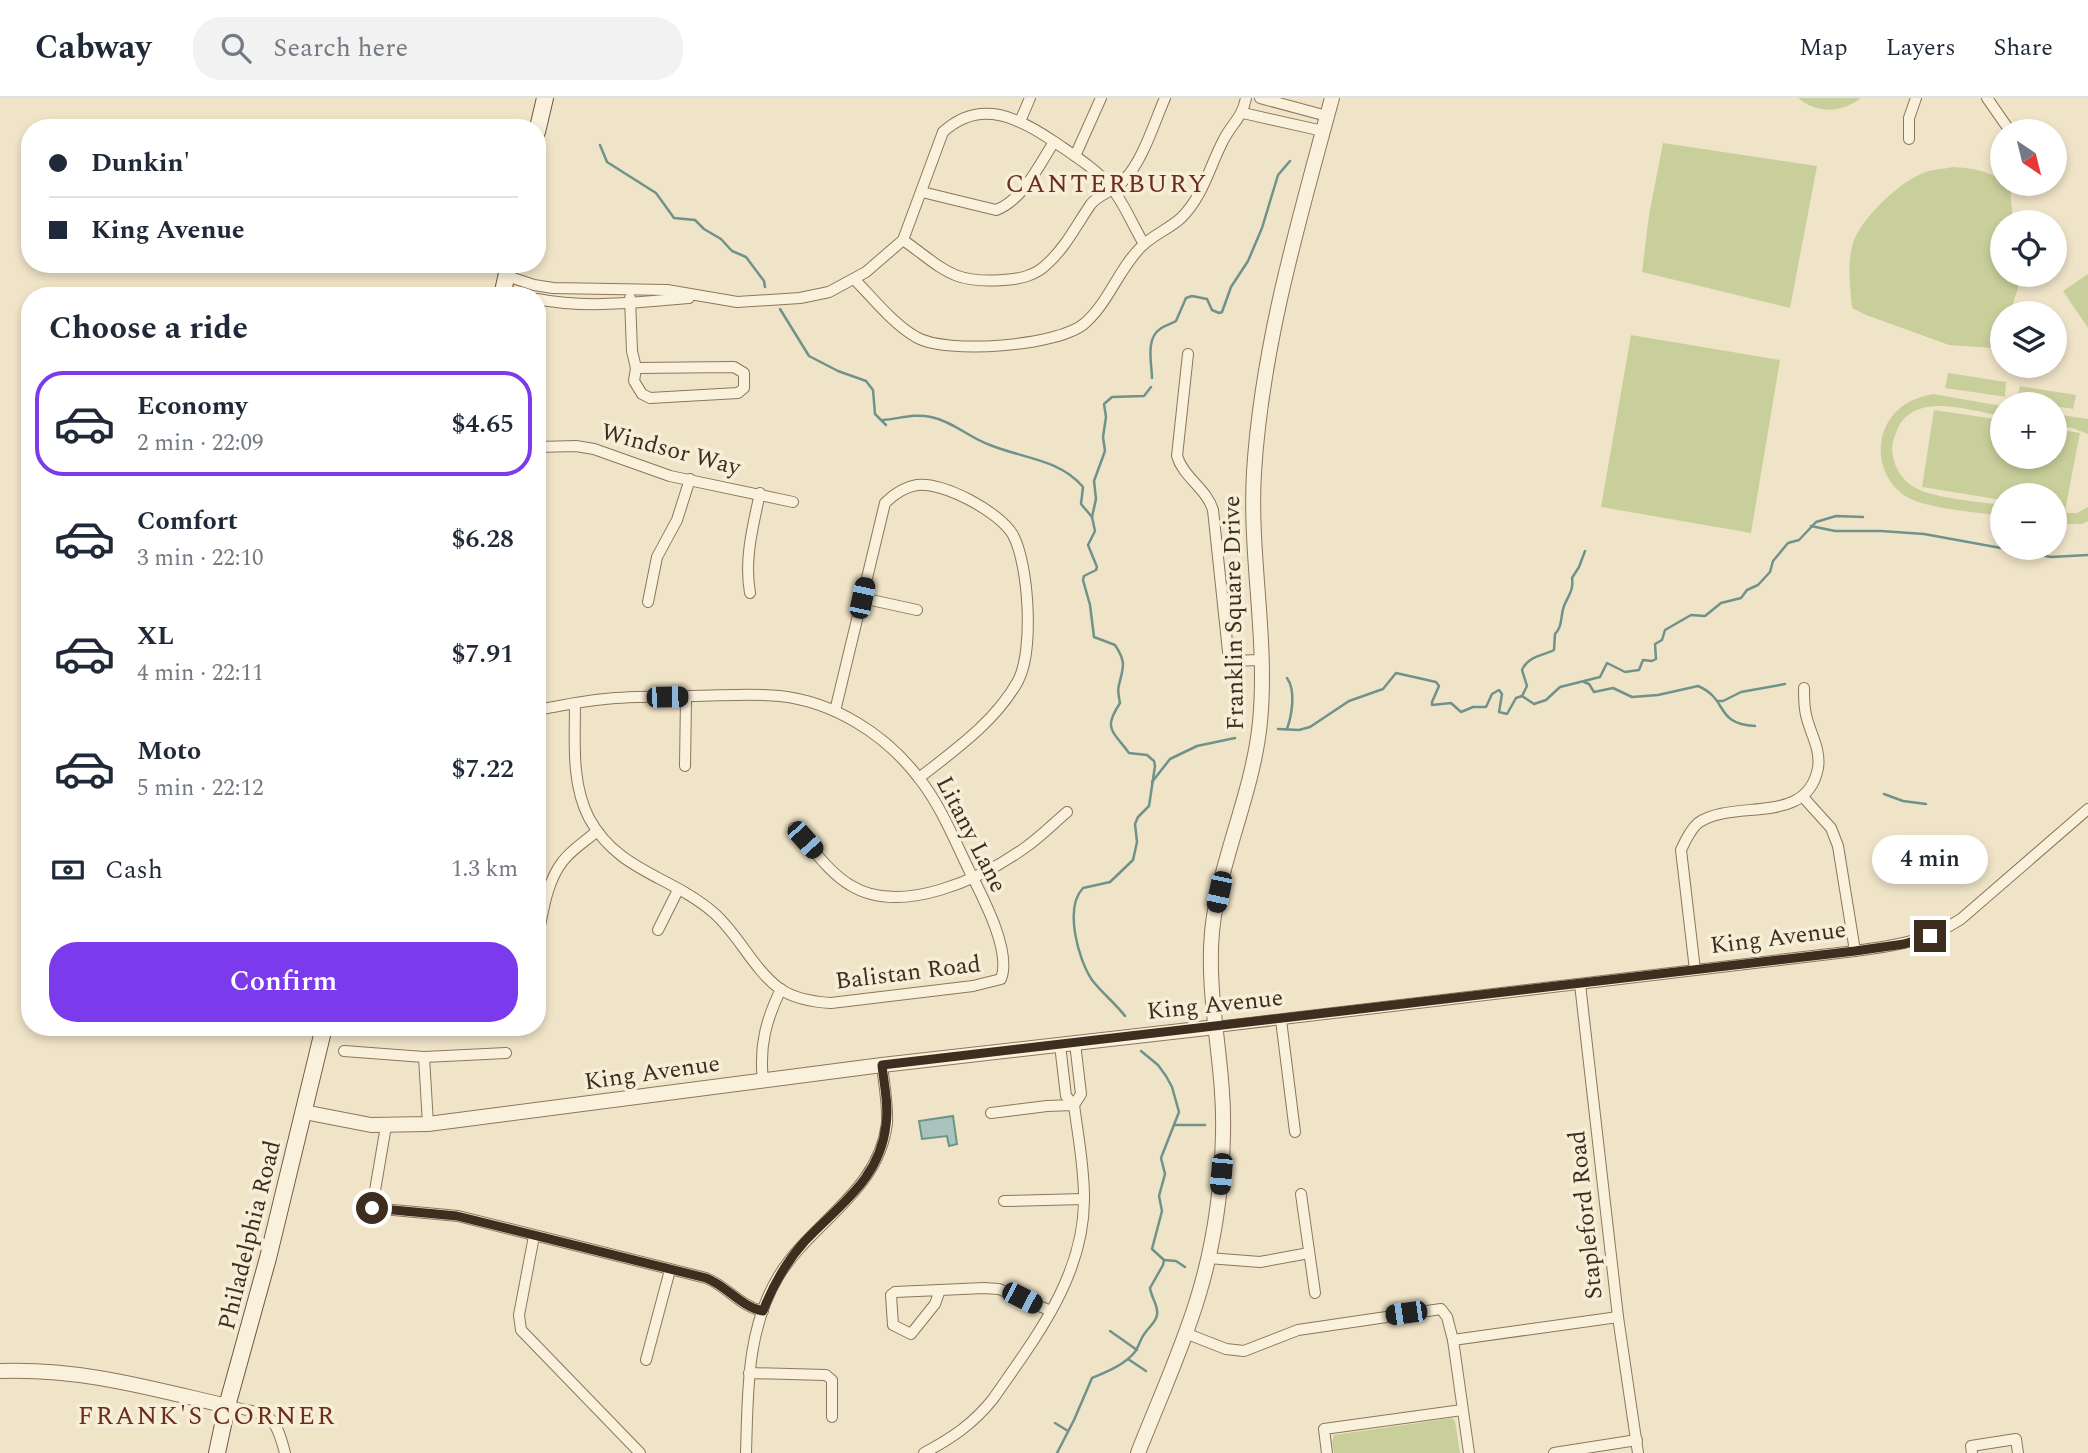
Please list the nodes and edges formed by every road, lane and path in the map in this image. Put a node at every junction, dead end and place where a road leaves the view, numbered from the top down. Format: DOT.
graph roads {
  1 [pos="545,98"];
  2 [pos="1030,98"];
  3 [pos="1101,98"];
  4 [pos="1165,98"];
  5 [pos="1246,98"];
  6 [pos="1261,98"];
  7 [pos="1332,98"];
  8 [pos="1916,98"];
  9 [pos="1987,98"];
  10 [pos="1243,113"];
  11 [pos="1327,116"];
  12 [pos="540,119"];
  13 [pos="1021,119"];
  14 [pos="2002,119"];
  15 [pos="1323,131"];
  16 [pos="1909,139"];
  17 [pos="1054,142"];
  18 [pos="1075,156"];
  19 [pos="1113,190"];
  20 [pos="922,191"];
  21 [pos="903,240"];
  22 [pos="1144,244"];
  23 [pos="854,279"];
  24 [pos="505,282"];
  25 [pos="631,290"];
  26 [pos="706,297"];
  27 [pos="546,300"];
  28 [pos="630,303"];
  29 [pos="1188,354"];
  30 [pos="636,368"];
  31 [pos="546,447"];
  32 [pos="690,479"];
  33 [pos="760,494"];
  34 [pos="793,502"];
  35 [pos="750,593"];
  36 [pos="862,598"];
  37 [pos="648,602"];
  38 [pos="917,610"];
  39 [pos="1261,660"];
  40 [pos="1804,688"];
  41 [pos="686,696"];
  42 [pos="575,703"];
  43 [pos="546,708"];
  44 [pos="835,710"];
  45 [pos="685,766"];
  46 [pos="919,778"];
  47 [pos="1802,797"];
  48 [pos="2088,809"];
  49 [pos="1067,812"];
  50 [pos="794,828"];
  51 [pos="597,831"];
  52 [pos="973,878"];
  53 [pos="678,890"];
  54 [pos="546,900"];
  55 [pos="658,930"];
  56 [pos="1855,951"];
  57 [pos="1695,970"];
  58 [pos="1001,979"];
  59 [pos="1580,984"];
  60 [pos="781,989"];
  61 [pos="1281,1020"];
  62 [pos="1216,1027"];
  63 [pos="322,1036"];
  64 [pos="1075,1043"];
  65 [pos="1060,1045"];
  66 [pos="344,1051"];
  67 [pos="506,1053"];
  68 [pos="424,1057"];
  69 [pos="882,1065"];
  70 [pos="763,1080"];
  71 [pos="1074,1105"];
  72 [pos="304,1112"];
  73 [pos="991,1113"];
  74 [pos="428,1124"];
  75 [pos="386,1126"];
  76 [pos="1295,1132"];
  77 [pos="1301,1194"];
  78 [pos="1084,1199"];
  79 [pos="1003,1201"];
  80 [pos="534,1236"];
  81 [pos="1309,1253"];
  82 [pos="1208,1258"];
  83 [pos="670,1270"];
  84 [pos="940,1290"];
  85 [pos="1315,1293"];
  86 [pos="763,1311"];
  87 [pos="1051,1311"];
  88 [pos="1618,1317"];
  89 [pos="1185,1334"];
  90 [pos="1453,1340"];
  91 [pos="646,1360"];
  92 [pos="0,1371"];
  93 [pos="749,1373"];
  94 [pos="227,1406"];
  95 [pos="1462,1410"];
  96 [pos="832,1417"];
  97 [pos="1637,1440"];
  98 [pos="1468,1448"];
  99 [pos="217,1453"];
  100 [pos="285,1453"];
  101 [pos="640,1453"];
  102 [pos="746,1453"];
  103 [pos="924,1453"];
  104 [pos="1138,1453"];
  105 [pos="1327,1453"];
  106 [pos="1554,1453"];
  107 [pos="1638,1453"];
  108 [pos="1972,1453"];
  109 [pos="2018,1453"];
  1 -- 12 [label="main road"];
  2 -- 13 [label="street"];
  3 -- 18 [label="street"];
  4 -- 19 [label="street"];
  5 -- 10 [label="street"];
  6 -- 11 [label="street"];
  7 -- 11 [label="street, Franklin Square Drive"];
  8 -- 16 [label="street"];
  9 -- 14 [label="street"];
  10 -- 15 [label="street"];
  10 -- 22 [label="street"];
  11 -- 15 [label="street, Franklin Square Drive"];
  13 -- 17 [label="street"];
  13 -- 20 [label="street"];
  15 -- 39 [label="street, Franklin Square Drive"];
  17 -- 18 [label="street"];
  17 -- 20 [label="street"];
  18 -- 19 [label="street"];
  19 -- 21 [label="street"];
  19 -- 22 [label="street"];
  20 -- 21 [label="street"];
  21 -- 23 [label="street"];
  22 -- 23 [label="street"];
  23 -- 26 [label="street"];
  24 -- 25 [label="street"];
  25 -- 26 [label="street"];
  25 -- 28 [label="street"];
  26 -- 28 [label="street"];
  27 -- 28 [label="street"];
  28 -- 30 [label="street"];
  29 -- 39 [label="street"];
  30 -- 30 [label="street"];
  31 -- 32 [label="street, Windsor Way"];
  32 -- 33 [label="street, Windsor Way"];
  32 -- 37 [label="street"];
  33 -- 34 [label="street, Windsor Way"];
  33 -- 35 [label="street"];
  36 -- 38 [label="street"];
  36 -- 44 [label="street"];
  36 -- 46 [label="street"];
  39 -- 62 [label="street, Franklin Square Drive"];
  40 -- 47 [label="street"];
  41 -- 42 [label="street, Litany Lane"];
  41 -- 44 [label="street, Litany Lane"];
  41 -- 45 [label="street"];
  42 -- 43 [label="street, Litany Lane"];
  42 -- 51 [label="street, Balistan Road"];
  44 -- 46 [label="street, Litany Lane"];
  46 -- 52 [label="street, Litany Lane"];
  47 -- 56 [label="street"];
  47 -- 57 [label="street"];
  48 -- 56 [label="street, King Avenue"];
  49 -- 52 [label="street"];
  50 -- 52 [label="street"];
  51 -- 53 [label="street, Balistan Road"];
  51 -- 54 [label="street"];
  52 -- 58 [label="street, Litany Lane"];
  53 -- 55 [label="street"];
  53 -- 60 [label="street, Balistan Road"];
  56 -- 57 [label="street, King Avenue"];
  57 -- 59 [label="street, King Avenue"];
  58 -- 60 [label="street, Balistan Road"];
  59 -- 61 [label="street, King Avenue"];
  59 -- 88 [label="street, Stapleford Road"];
  60 -- 70 [label="street"];
  61 -- 62 [label="street, King Avenue"];
  61 -- 76 [label="street"];
  62 -- 64 [label="street, King Avenue"];
  62 -- 82 [label="street, Franklin Square Drive"];
  63 -- 72 [label="main road, Philadelphia Road"];
  64 -- 65 [label="street, King Avenue"];
  64 -- 71 [label="street"];
  65 -- 69 [label="street, King Avenue"];
  65 -- 71 [label="street"];
  66 -- 68 [label="street"];
  67 -- 68 [label="street"];
  68 -- 74 [label="street"];
  69 -- 70 [label="street, King Avenue"];
  69 -- 86 [label="street"];
  70 -- 74 [label="street, King Avenue"];
  71 -- 73 [label="street"];
  71 -- 78 [label="street"];
  72 -- 75 [label="street, King Avenue"];
  72 -- 94 [label="main road, Philadelphia Road"];
  74 -- 75 [label="street, King Avenue"];
  75 -- 80 [label="street"];
  77 -- 81 [label="street"];
  78 -- 79 [label="street"];
  78 -- 87 [label="street"];
  80 -- 83 [label="street"];
  80 -- 101 [label="street"];
  81 -- 82 [label="street"];
  81 -- 85 [label="street"];
  82 -- 89 [label="street, Franklin Square Drive"];
  83 -- 86 [label="street"];
  83 -- 91 [label="street"];
  84 -- 84 [label="street"];
  84 -- 87 [label="street"];
  86 -- 93 [label="street"];
  87 -- 103 [label="street"];
  88 -- 90 [label="street"];
  88 -- 97 [label="street, Stapleford Road"];
  89 -- 90 [label="street"];
  89 -- 104 [label="street, Franklin Square Drive"];
  90 -- 95 [label="street"];
  92 -- 94 [label="street"];
  93 -- 96 [label="street"];
  93 -- 102 [label="street"];
  94 -- 99 [label="main road, Philadelphia Road"];
  94 -- 100 [label="street"];
  95 -- 98 [label="street"];
  95 -- 105 [label="street"];
  97 -- 106 [label="street"];
  97 -- 107 [label="street, Stapleford Road"];
  108 -- 109 [label="street"];
}
